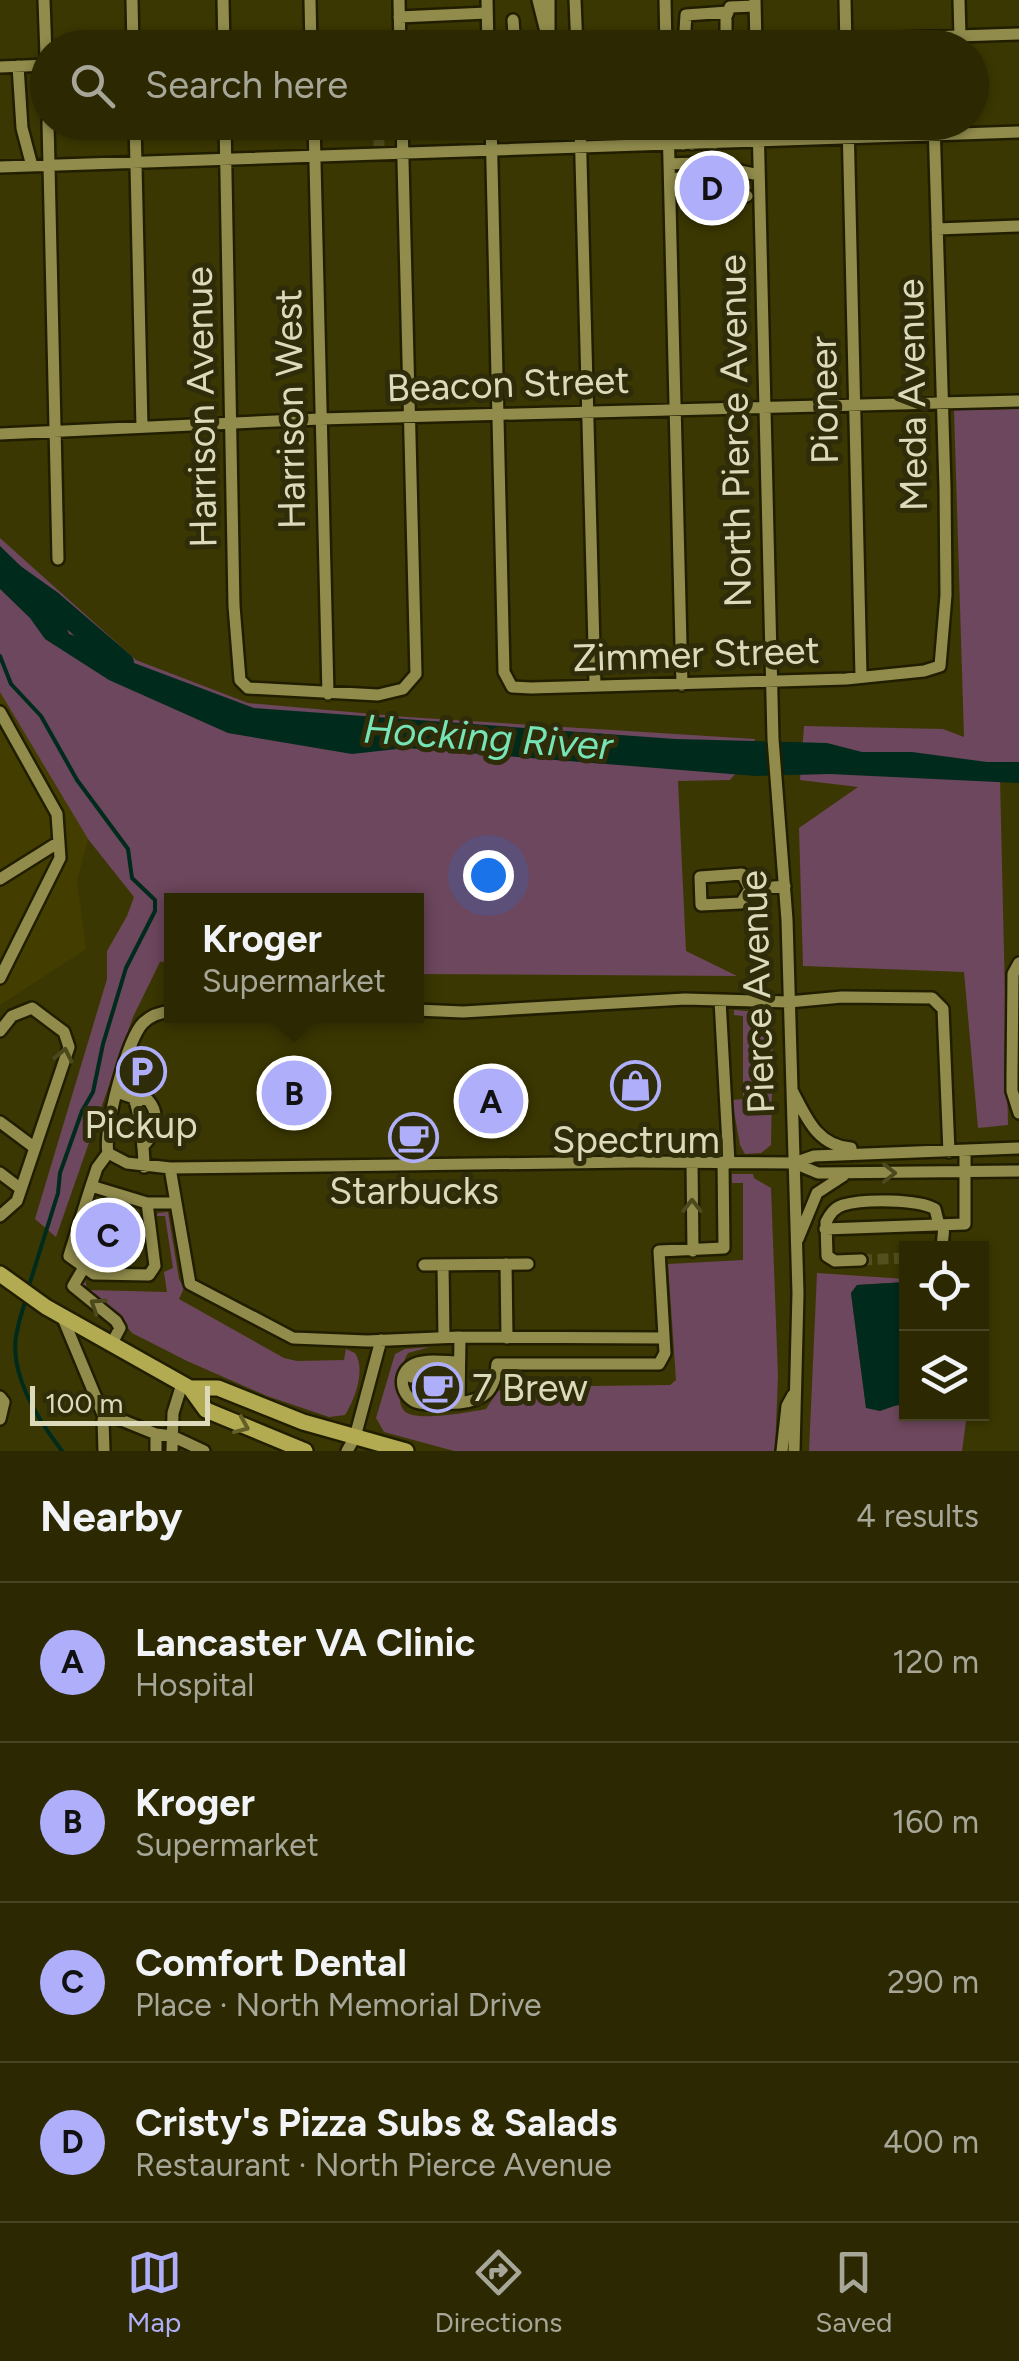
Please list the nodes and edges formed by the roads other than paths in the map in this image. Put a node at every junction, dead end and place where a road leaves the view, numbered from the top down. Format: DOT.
graph roads {
  1 [pos="44,0"];
  2 [pos="132,0"];
  3 [pos="222,0"];
  4 [pos="310,0"];
  5 [pos="399,0"];
  6 [pos="538,0"];
  7 [pos="549,0"];
  8 [pos="575,0"];
  9 [pos="664,0"];
  10 [pos="845,0"];
  11 [pos="959,0"];
  12 [pos="755,3"];
  13 [pos="730,6"];
  14 [pos="487,7"];
  15 [pos="400,16"];
  16 [pos="514,20"];
  17 [pos="45,30"];
  18 [pos="133,30"];
  19 [pos="223,30"];
  20 [pos="311,30"];
  21 [pos="400,30"];
  22 [pos="514,30"];
  23 [pos="546,30"];
  24 [pos="550,30"];
  25 [pos="576,30"];
  26 [pos="665,30"];
  27 [pos="688,30"];
  28 [pos="756,30"];
  29 [pos="846,30"];
  30 [pos="960,30"];
  31 [pos="1019,34"];
  32 [pos="989,35"];
  33 [pos="18,66"];
  34 [pos="30,66"];
  35 [pos="0,67"];
  36 [pos="989,131"];
  37 [pos="1019,132"];
  38 [pos="49,140"];
  39 [pos="135,140"];
  40 [pos="225,140"];
  41 [pos="314,140"];
  42 [pos="402,140"];
  43 [pos="493,140"];
  44 [pos="580,140"];
  45 [pos="668,140"];
  46 [pos="690,140"];
  47 [pos="692,140"];
  48 [pos="693,140"];
  49 [pos="794,140"];
  50 [pos="848,140"];
  51 [pos="934,140"];
  52 [pos="724,142"];
  53 [pos="758,142"];
  54 [pos="668,144"];
  55 [pos="692,144"];
  56 [pos="580,148"];
  57 [pos="493,151"];
  58 [pos="314,154"];
  59 [pos="402,154"];
  60 [pos="226,159"];
  61 [pos="136,162"];
  62 [pos="672,164"];
  63 [pos="50,165"];
  64 [pos="32,166"];
  65 [pos="0,167"];
  66 [pos="735,170"];
  67 [pos="758,175"];
  68 [pos="743,196"];
  69 [pos="759,196"];
  70 [pos="676,198"];
  71 [pos="1019,226"];
  72 [pos="938,229"];
  73 [pos="942,401"];
  74 [pos="1019,401"];
  75 [pos="854,404"];
  76 [pos="764,406"];
  77 [pos="674,409"];
  78 [pos="587,414"];
  79 [pos="498,415"];
  80 [pos="410,418"];
  81 [pos="320,419"];
  82 [pos="233,422"];
  83 [pos="142,427"];
  84 [pos="57,430"];
  85 [pos="0,434"];
  86 [pos="58,560"];
  87 [pos="940,666"];
  88 [pos="861,676"];
  89 [pos="771,682"];
  90 [pos="595,685"];
  91 [pos="682,685"];
  92 [pos="328,694"];
  93 [pos="0,712"];
  94 [pos="773,739"];
  95 [pos="59,842"];
  96 [pos="0,879"];
  97 [pos="785,886"];
  98 [pos="750,889"];
  99 [pos="3,960"];
  100 [pos="1019,963"];
  101 [pos="0,978"];
  102 [pos="1016,986"];
  103 [pos="720,1000"];
  104 [pos="789,1002"];
  105 [pos="424,1010"];
  106 [pos="164,1012"];
  107 [pos="0,1031"];
  108 [pos="792,1089"];
  109 [pos="117,1092"];
  110 [pos="1019,1113"];
  111 [pos="0,1122"];
  112 [pos="35,1148"];
  113 [pos="1019,1148"];
  114 [pos="949,1152"];
  115 [pos="965,1152"];
  116 [pos="108,1153"];
  117 [pos="880,1153"];
  118 [pos="692,1162"];
  119 [pos="726,1163"];
  120 [pos="794,1163"];
  121 [pos="144,1167"];
  122 [pos="170,1168"];
  123 [pos="1019,1170"];
  124 [pos="966,1171"];
  125 [pos="0,1174"];
  126 [pos="852,1174"];
  127 [pos="91,1186"];
  128 [pos="21,1189"];
  129 [pos="176,1203"];
  130 [pos="147,1204"];
  131 [pos="0,1216"];
  132 [pos="942,1225"];
  133 [pos="825,1229"];
  134 [pos="942,1241"];
  135 [pos="796,1242"];
  136 [pos="693,1251"];
  137 [pos="862,1260"];
  138 [pos="424,1264"];
  139 [pos="443,1264"];
  140 [pos="506,1264"];
  141 [pos="528,1264"];
  142 [pos="82,1269"];
  143 [pos="0,1274"];
  144 [pos="62,1316"];
  145 [pos="444,1337"];
  146 [pos="460,1337"];
  147 [pos="502,1338"];
  148 [pos="664,1338"];
  149 [pos="382,1340"];
  150 [pos="111,1345"];
  151 [pos="497,1364"];
  152 [pos="459,1366"];
  153 [pos="186,1386"];
  154 [pos="795,1391"];
  155 [pos="0,1397"];
  156 [pos="459,1400"];
  157 [pos="104,1417"];
  158 [pos="0,1419"];
  159 [pos="156,1434"];
  160 [pos="172,1436"];
  161 [pos="351,1444"];
  162 [pos="104,1451"];
  163 [pos="156,1451"];
  164 [pos="172,1451"];
  165 [pos="204,1451"];
  166 [pos="305,1451"];
  167 [pos="406,1451"];
  168 [pos="782,1451"];
  169 [pos="794,1451"];
  1 -- 17 [label="street"];
  2 -- 18 [label="street"];
  3 -- 19 [label="street"];
  4 -- 20 [label="street"];
  5 -- 15 [label="street"];
  6 -- 23 [label="street"];
  7 -- 24 [label="street"];
  8 -- 25 [label="street"];
  9 -- 26 [label="street"];
  10 -- 29 [label="street"];
  11 -- 30 [label="street"];
  12 -- 13 [label="street"];
  12 -- 28 [label="street"];
  13 -- 27 [label="street"];
  14 -- 15 [label="street"];
  15 -- 21 [label="street"];
  16 -- 22 [label="street"];
  31 -- 32 [label="street"];
  33 -- 34 [label="street"];
  33 -- 35 [label="street"];
  33 -- 64 [label="street"];
  36 -- 37 [label="street"];
  38 -- 63 [label="street"];
  39 -- 61 [label="street"];
  40 -- 60 [label="street, Harrison Avenue"];
  41 -- 58 [label="street, Harrison West"];
  42 -- 59 [label="street"];
  43 -- 57 [label="street"];
  44 -- 56 [label="street"];
  45 -- 54 [label="street"];
  46 -- 55 [label="street"];
  47 -- 55 [label="street"];
  48 -- 55 [label="street"];
  49 -- 53 [label="street"];
  50 -- 75 [label="street, Pioneer"];
  51 -- 72 [label="street, Meda Avenue"];
  52 -- 53 [label="street"];
  52 -- 55 [label="street"];
  53 -- 67 [label="street, North Pierce Avenue"];
  54 -- 55 [label="street"];
  54 -- 56 [label="street"];
  54 -- 62 [label="street"];
  56 -- 57 [label="street"];
  56 -- 78 [label="street"];
  57 -- 59 [label="street"];
  57 -- 79 [label="street"];
  58 -- 59 [label="street"];
  58 -- 60 [label="street"];
  58 -- 81 [label="street, Harrison West"];
  59 -- 80 [label="street"];
  60 -- 61 [label="street"];
  60 -- 82 [label="street, Harrison Avenue"];
  61 -- 63 [label="street"];
  61 -- 83 [label="street"];
  62 -- 66 [label="street"];
  62 -- 70 [label="street"];
  63 -- 64 [label="street"];
  63 -- 84 [label="street"];
  64 -- 65 [label="street"];
  66 -- 67 [label="street"];
  66 -- 68 [label="street"];
  67 -- 69 [label="street, North Pierce Avenue"];
  68 -- 69 [label="street"];
  68 -- 70 [label="street"];
  69 -- 76 [label="street, North Pierce Avenue"];
  70 -- 77 [label="street"];
  71 -- 72 [label="street"];
  72 -- 73 [label="street, Meda Avenue"];
  73 -- 74 [label="street, Beacon Street"];
  73 -- 75 [label="street, Beacon Street"];
  73 -- 87 [label="street, Meda Avenue"];
  75 -- 76 [label="street, Beacon Street"];
  75 -- 88 [label="street, Pioneer"];
  76 -- 77 [label="street, Beacon Street"];
  76 -- 89 [label="street, North Pierce Avenue"];
  77 -- 78 [label="street, Beacon Street"];
  77 -- 91 [label="street"];
  78 -- 79 [label="street, Beacon Street"];
  78 -- 90 [label="street"];
  79 -- 80 [label="street, Beacon Street"];
  79 -- 90 [label="street, Zimmer Street"];
  80 -- 81 [label="street, Beacon Street"];
  80 -- 92 [label="street"];
  81 -- 82 [label="street, Beacon Street"];
  81 -- 92 [label="street, Harrison West"];
  82 -- 83 [label="street, Beacon Street"];
  82 -- 92 [label="street, Harrison Avenue"];
  83 -- 84 [label="street, Beacon Street"];
  84 -- 85 [label="street, Beacon Street"];
  84 -- 86 [label="street"];
  87 -- 88 [label="street, Zimmer Street"];
  88 -- 89 [label="street, Zimmer Street"];
  89 -- 91 [label="street, Zimmer Street"];
  89 -- 94 [label="street, North Pierce Avenue"];
  90 -- 91 [label="street, Zimmer Street"];
  93 -- 95 [label="street"];
  94 -- 97 [label="street, Pierce Avenue"];
  95 -- 96 [label="street"];
  95 -- 99 [label="street"];
  97 -- 98 [label="street"];
  97 -- 104 [label="street, Pierce Avenue"];
  98 -- 98 [label="street"];
  99 -- 101 [label="street"];
  100 -- 102 [label="street"];
  102 -- 110 [label="street"];
  103 -- 104 [label="street"];
  103 -- 105 [label="street"];
  103 -- 119 [label="street"];
  104 -- 108 [label="street, Pierce Avenue"];
  104 -- 114 [label="street"];
  106 -- 109 [label="street"];
  112 -- 107 [label="street, one-way"];
  108 -- 117 [label="street"];
  108 -- 120 [label="street, Pierce Avenue"];
  109 -- 116 [label="street"];
  109 -- 121 [label="street"];
  111 -- 112 [label="street"];
  112 -- 128 [label="street"];
  113 -- 115 [label="street"];
  114 -- 115 [label="street"];
  114 -- 117 [label="street"];
  115 -- 124 [label="street"];
  116 -- 121 [label="street"];
  116 -- 127 [label="street"];
  117 -- 120 [label="street"];
  118 -- 119 [label="street"];
  118 -- 122 [label="street"];
  136 -- 118 [label="street, one-way"];
  119 -- 120 [label="street"];
  119 -- 136 [label="street"];
  120 -- 126 [label="street"];
  120 -- 135 [label="street, Pierce Avenue"];
  121 -- 122 [label="street"];
  122 -- 129 [label="street"];
  123 -- 124 [label="street"];
  126 -- 124 [label="street, one-way"];
  124 -- 132 [label="street"];
  125 -- 128 [label="street"];
  126 -- 135 [label="street, Pierce Avenue"];
  127 -- 130 [label="street"];
  127 -- 142 [label="street"];
  128 -- 131 [label="street"];
  129 -- 130 [label="street"];
  129 -- 149 [label="street"];
  130 -- 142 [label="street"];
  132 -- 133 [label="street"];
  132 -- 133 [label="street"];
  132 -- 134 [label="street"];
  133 -- 137 [label="street"];
  135 -- 154 [label="street, Pierce Avenue"];
  136 -- 148 [label="street"];
  138 -- 139 [label="street"];
  139 -- 140 [label="street"];
  139 -- 145 [label="street"];
  140 -- 141 [label="street"];
  140 -- 147 [label="street"];
  150 -- 142 [label="street, one-way"];
  143 -- 144 [label="main road"];
  144 -- 150 [label="main road"];
  144 -- 157 [label="street"];
  145 -- 146 [label="street"];
  145 -- 149 [label="street"];
  146 -- 147 [label="street"];
  146 -- 152 [label="street"];
  147 -- 148 [label="street"];
  147 -- 151 [label="street"];
  148 -- 151 [label="street"];
  149 -- 161 [label="street"];
  150 -- 153 [label="main road"];
  151 -- 156 [label="street"];
  152 -- 156 [label="street"];
  152 -- 156 [label="street"];
  153 -- 160 [label="street"];
  153 -- 161 [label="main road"];
  153 -- 166 [label="main road, one-way"];
  154 -- 168 [label="street, Pierce Avenue"];
  154 -- 169 [label="street, Pierce Avenue"];
  155 -- 158 [label="street"];
  157 -- 159 [label="street"];
  157 -- 162 [label="street"];
  159 -- 160 [label="street"];
  159 -- 163 [label="street"];
  160 -- 164 [label="street"];
  160 -- 165 [label="street"];
  161 -- 167 [label="main road"];
}
